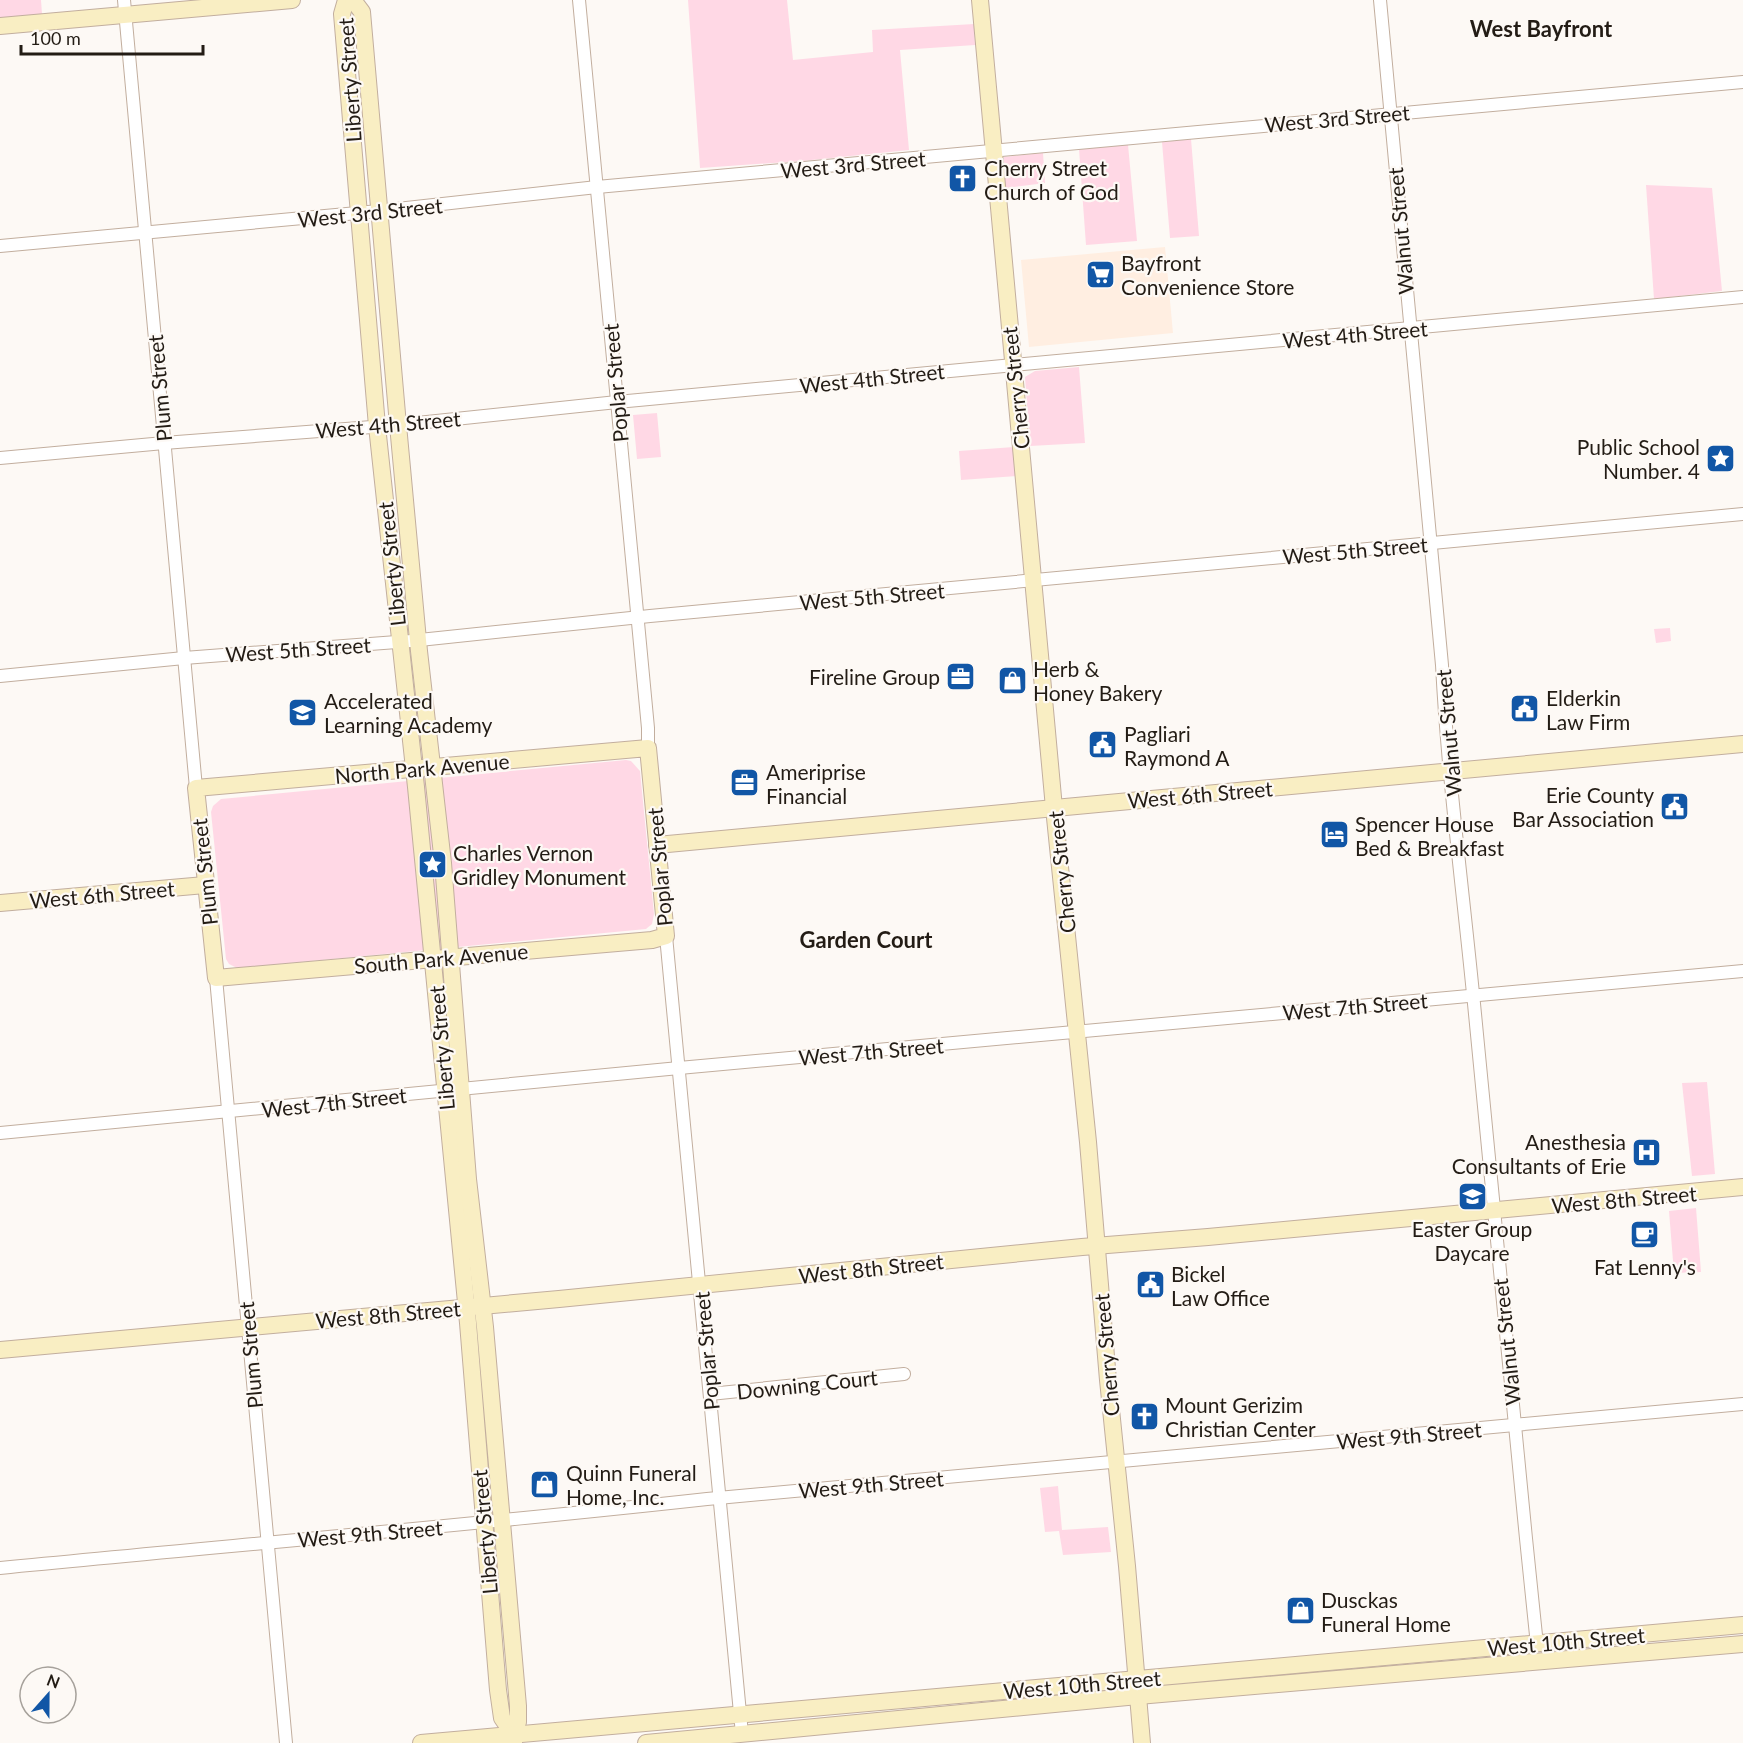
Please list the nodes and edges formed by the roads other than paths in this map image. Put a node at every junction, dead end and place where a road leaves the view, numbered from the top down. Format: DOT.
graph roads {
  1 [pos="292,0"];
  2 [pos="346,0"];
  3 [pos="352,0"];
  4 [pos="579,0"];
  5 [pos="980,0"];
  6 [pos="1380,0"];
  7 [pos="125,7"];
  8 [pos="0,26"];
  9 [pos="1743,82"];
  10 [pos="1389,113"];
  11 [pos="994,151"];
  12 [pos="597,187"];
  13 [pos="379,211"];
  14 [pos="360,213"];
  15 [pos="144,234"];
  16 [pos="0,246"];
  17 [pos="1743,297"];
  18 [pos="1409,329"];
  19 [pos="1013,365"];
  20 [pos="617,402"];
  21 [pos="398,425"];
  22 [pos="377,426"];
  23 [pos="164,442"];
  24 [pos="0,458"];
  25 [pos="1743,514"];
  26 [pos="1431,543"];
  27 [pos="1034,580"];
  28 [pos="637,617"];
  29 [pos="418,640"];
  30 [pos="399,642"];
  31 [pos="184,658"];
  32 [pos="0,676"];
  33 [pos="1743,744"];
  34 [pos="648,748"];
  35 [pos="433,768"];
  36 [pos="413,769"];
  37 [pos="1450,771"];
  38 [pos="196,788"];
  39 [pos="1054,808"];
  40 [pos="657,845"];
  41 [pos="205,885"];
  42 [pos="0,903"];
  43 [pos="666,936"];
  44 [pos="451,958"];
  45 [pos="432,960"];
  46 [pos="1743,970"];
  47 [pos="216,978"];
  48 [pos="1472,995"];
  49 [pos="1077,1032"];
  50 [pos="679,1068"];
  51 [pos="463,1089"];
  52 [pos="445,1091"];
  53 [pos="228,1112"];
  54 [pos="0,1133"];
  55 [pos="1743,1187"];
  56 [pos="1493,1211"];
  57 [pos="1097,1246"];
  58 [pos="700,1285"];
  59 [pos="483,1305"];
  60 [pos="466,1306"];
  61 [pos="247,1326"];
  62 [pos="0,1350"];
  63 [pos="904,1374"];
  64 [pos="710,1394"];
  65 [pos="1743,1404"];
  66 [pos="1514,1425"];
  67 [pos="1116,1462"];
  68 [pos="720,1499"];
  69 [pos="492,1522"];
  70 [pos="267,1542"];
  71 [pos="0,1568"];
  72 [pos="1738,1625"];
  73 [pos="1739,1644"];
  74 [pos="1537,1645"];
  75 [pos="1335,1661"];
  76 [pos="1538,1662"];
  77 [pos="1136,1679"];
  78 [pos="1337,1679"];
  79 [pos="939,1696"];
  80 [pos="1138,1696"];
  81 [pos="740,1714"];
  82 [pos="941,1715"];
  83 [pos="742,1734"];
  84 [pos="513,1739"];
  85 [pos="286,1743"];
  86 [pos="421,1743"];
  87 [pos="646,1743"];
  88 [pos="1142,1743"];
  1 -- 7 [label="street"];
  2 -- 14 [label="street, Liberty Street"];
  3 -- 13 [label="street, Liberty Street"];
  4 -- 12 [label="street, Poplar Street"];
  5 -- 11 [label="street, Cherry Street"];
  6 -- 10 [label="street, Walnut Street"];
  7 -- 8 [label="street"];
  7 -- 15 [label="street, Plum Street"];
  9 -- 10 [label="street, West 3rd Street"];
  10 -- 11 [label="street, West 3rd Street"];
  10 -- 18 [label="street, Walnut Street"];
  11 -- 12 [label="street, West 3rd Street"];
  11 -- 19 [label="street, Cherry Street"];
  12 -- 13 [label="street, West 3rd Street"];
  12 -- 20 [label="street, Poplar Street"];
  13 -- 14 [label="street, West 3rd Street"];
  13 -- 21 [label="street, Liberty Street"];
  14 -- 15 [label="street, West 3rd Street"];
  14 -- 22 [label="street, Liberty Street"];
  15 -- 16 [label="street, West 3rd Street"];
  15 -- 23 [label="street, Plum Street"];
  17 -- 18 [label="street, West 4th Street"];
  18 -- 19 [label="street, West 4th Street"];
  18 -- 26 [label="street, Walnut Street"];
  19 -- 20 [label="street, West 4th Street"];
  19 -- 27 [label="street, Cherry Street"];
  20 -- 21 [label="street, West 4th Street"];
  20 -- 28 [label="street, Poplar Street"];
  21 -- 22 [label="street, West 4th Street"];
  21 -- 29 [label="street, Liberty Street"];
  22 -- 23 [label="street, West 4th Street"];
  22 -- 30 [label="street, Liberty Street"];
  23 -- 24 [label="street, West 4th Street"];
  23 -- 31 [label="street, Plum Street"];
  25 -- 26 [label="street, West 5th Street"];
  26 -- 27 [label="street, West 5th Street"];
  26 -- 37 [label="street, Walnut Street"];
  27 -- 28 [label="street, West 5th Street"];
  27 -- 39 [label="street, Cherry Street"];
  28 -- 29 [label="street, West 5th Street"];
  28 -- 34 [label="street, Poplar Street"];
  29 -- 30 [label="street, West 5th Street"];
  29 -- 35 [label="street, Liberty Street"];
  30 -- 31 [label="street, West 5th Street"];
  30 -- 36 [label="street, Liberty Street"];
  31 -- 32 [label="street, West 5th Street"];
  31 -- 38 [label="street, Plum Street"];
  33 -- 37 [label="street, West 6th Street"];
  34 -- 35 [label="street, North Park Avenue"];
  34 -- 40 [label="street, Poplar Street"];
  35 -- 36 [label="street, North Park Avenue"];
  35 -- 44 [label="street, Liberty Street"];
  36 -- 38 [label="street, North Park Avenue"];
  36 -- 45 [label="street, Liberty Street"];
  37 -- 39 [label="street, West 6th Street"];
  37 -- 48 [label="street, Walnut Street"];
  38 -- 41 [label="street, Plum Street"];
  39 -- 40 [label="street, West 6th Street"];
  39 -- 49 [label="street, Cherry Street"];
  40 -- 43 [label="street, Poplar Street"];
  41 -- 42 [label="street, West 6th Street"];
  41 -- 47 [label="street, Plum Street"];
  43 -- 44 [label="street, South Park Avenue"];
  43 -- 50 [label="street, Poplar Street"];
  44 -- 45 [label="street, South Park Avenue"];
  44 -- 51 [label="street, Liberty Street"];
  45 -- 47 [label="street, South Park Avenue"];
  45 -- 52 [label="street, Liberty Street"];
  46 -- 48 [label="street, West 7th Street"];
  47 -- 53 [label="street, Plum Street"];
  48 -- 49 [label="street, West 7th Street"];
  48 -- 56 [label="street, Walnut Street"];
  49 -- 50 [label="street, West 7th Street"];
  49 -- 57 [label="street, Cherry Street"];
  50 -- 51 [label="street, West 7th Street"];
  50 -- 58 [label="street, Poplar Street"];
  51 -- 52 [label="street, West 7th Street"];
  51 -- 59 [label="street, Liberty Street"];
  52 -- 53 [label="street, West 7th Street"];
  52 -- 60 [label="street, Liberty Street"];
  53 -- 54 [label="street, West 7th Street"];
  53 -- 61 [label="street, Plum Street"];
  55 -- 56 [label="street, West 8th Street"];
  56 -- 57 [label="street, West 8th Street"];
  56 -- 66 [label="street, Walnut Street"];
  57 -- 58 [label="street, West 8th Street"];
  57 -- 67 [label="street, Cherry Street"];
  58 -- 59 [label="street, West 8th Street"];
  58 -- 64 [label="street, Poplar Street"];
  59 -- 60 [label="street, West 8th Street"];
  59 -- 69 [label="street, Liberty Street"];
  60 -- 61 [label="street, West 8th Street"];
  60 -- 69 [label="street, Liberty Street"];
  61 -- 62 [label="street, West 8th Street"];
  61 -- 70 [label="street, Plum Street"];
  63 -- 64 [label="street, Downing Court"];
  64 -- 68 [label="street, Poplar Street"];
  65 -- 66 [label="street, West 9th Street"];
  66 -- 67 [label="street, West 9th Street"];
  66 -- 74 [label="street, Walnut Street"];
  67 -- 68 [label="street, West 9th Street"];
  67 -- 77 [label="street, Cherry Street"];
  68 -- 69 [label="street, West 9th Street"];
  68 -- 81 [label="street, Poplar Street"];
  69 -- 70 [label="street, West 9th Street"];
  69 -- 84 [label="street, Liberty Street"];
  70 -- 71 [label="street, West 9th Street"];
  70 -- 85 [label="street, Plum Street"];
  72 -- 73 [label="street"];
  72 -- 74 [label="street, West 10th Street"];
  73 -- 76 [label="street, West 10th Street"];
  74 -- 75 [label="street, West 10th Street"];
  74 -- 76 [label="street"];
  75 -- 77 [label="street, West 10th Street"];
  75 -- 78 [label="street"];
  76 -- 78 [label="street, West 10th Street"];
  77 -- 79 [label="street, West 10th Street"];
  77 -- 80 [label="street, Cherry Street"];
  78 -- 80 [label="street, West 10th Street"];
  79 -- 81 [label="street, West 10th Street"];
  79 -- 82 [label="street"];
  80 -- 82 [label="street, West 10th Street"];
  80 -- 88 [label="street, Cherry Street"];
  81 -- 83 [label="street, Poplar Street"];
  81 -- 84 [label="street, West 10th Street"];
  82 -- 83 [label="street, West 10th Street"];
  83 -- 87 [label="street, West 10th Street"];
  84 -- 86 [label="street, West 10th Street"];
}
